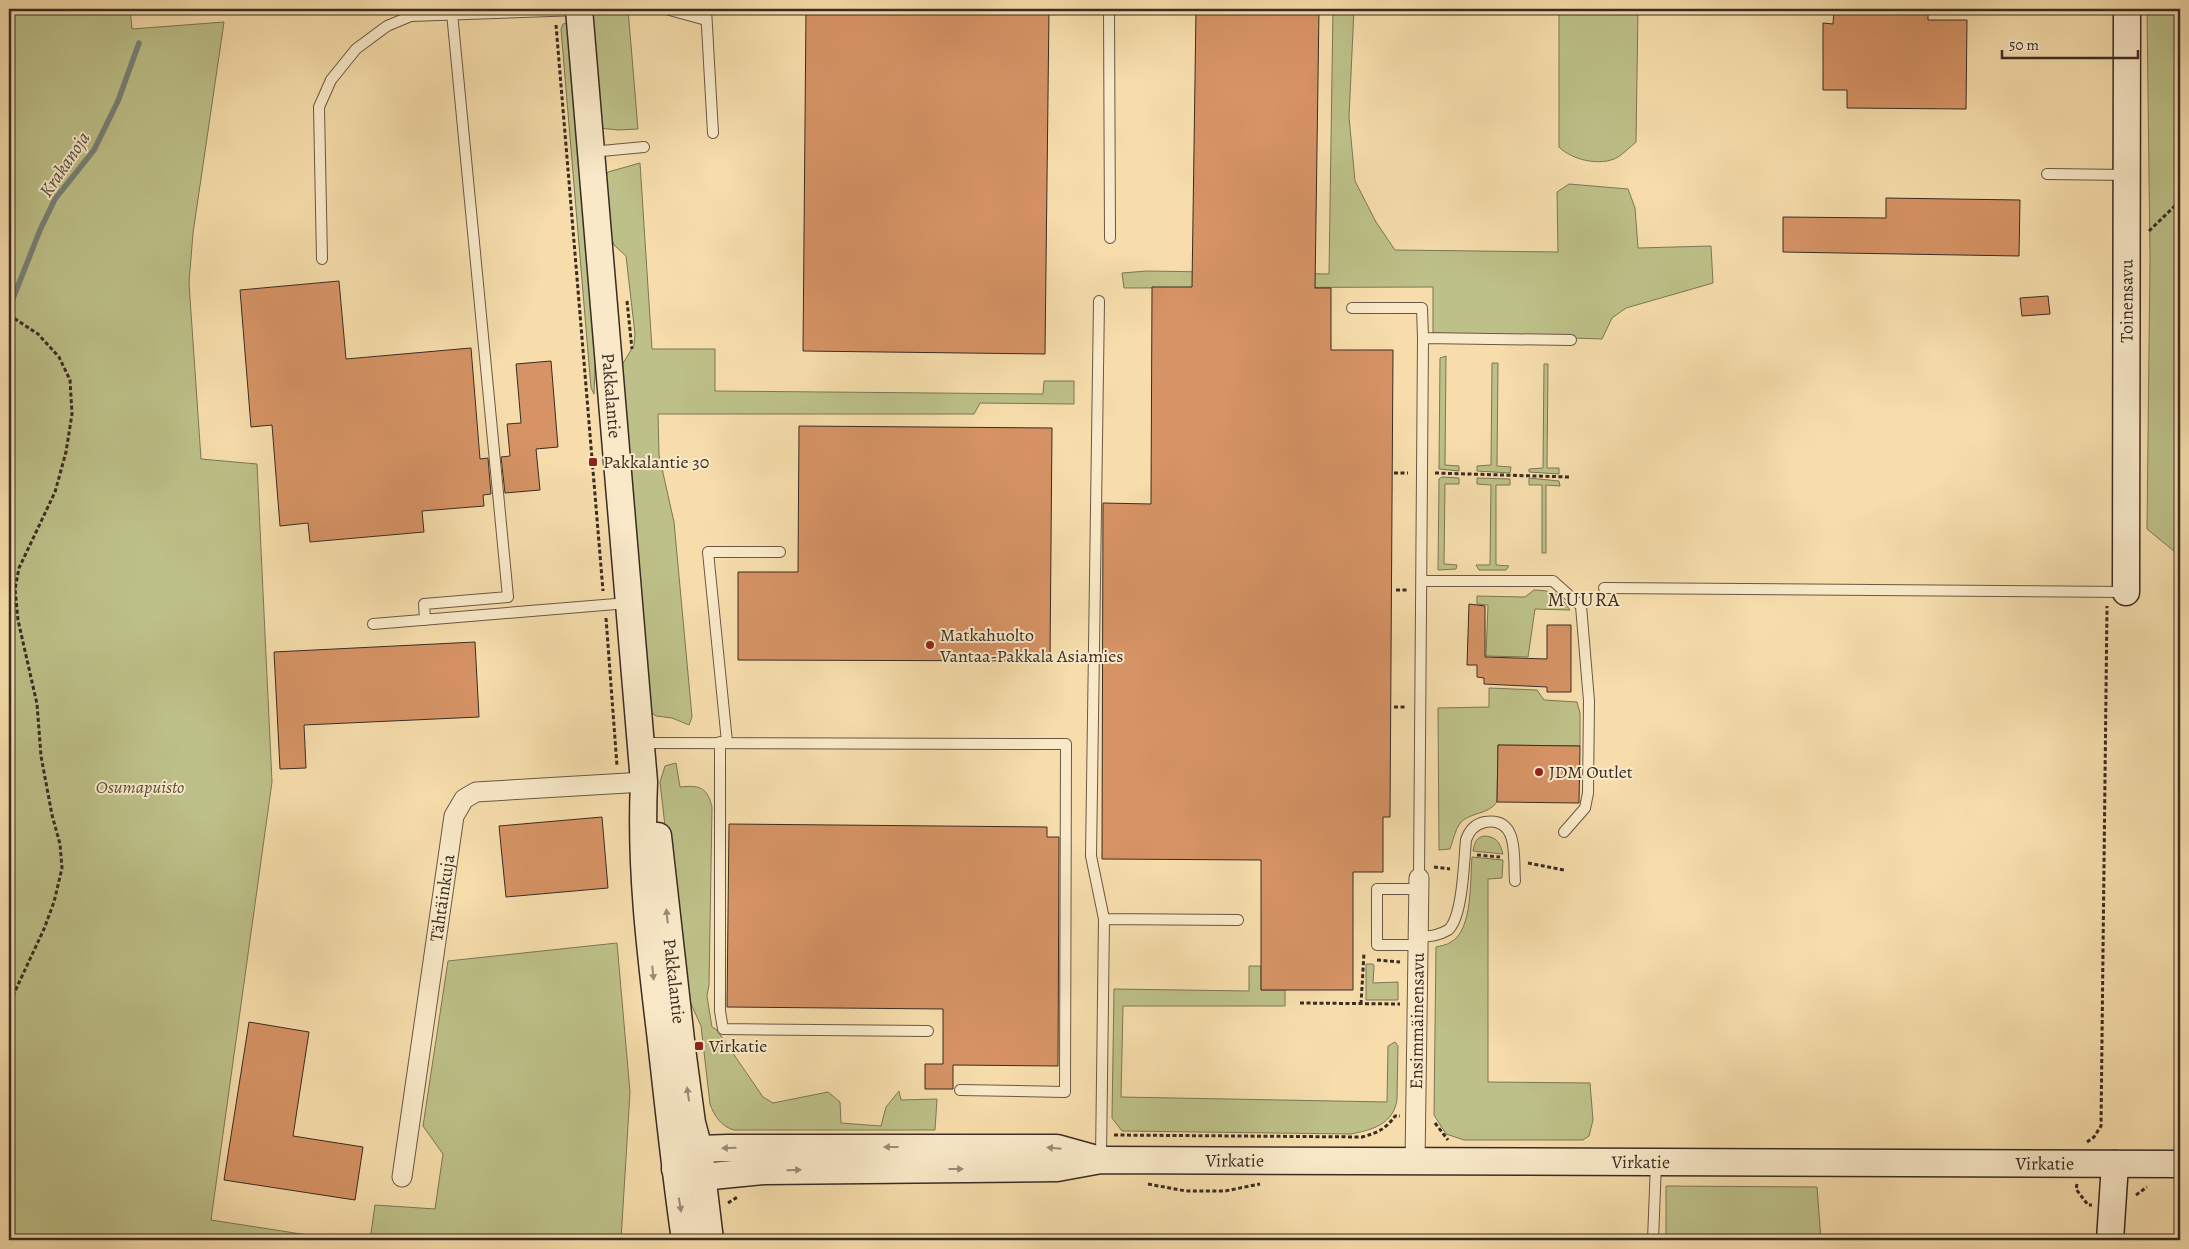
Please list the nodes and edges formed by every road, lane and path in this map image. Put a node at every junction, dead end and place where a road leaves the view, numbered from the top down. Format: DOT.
graph roads {
  1 [pos="579,9"];
  2 [pos="666,9"];
  3 [pos="706,9"];
  4 [pos="1109,9"];
  5 [pos="2127,9"];
  6 [pos="452,13"];
  7 [pos="706,20"];
  8 [pos="713,133"];
  9 [pos="644,147"];
  10 [pos="590,152"];
  11 [pos="2047,174"];
  12 [pos="2127,175"];
  13 [pos="2180,201"];
  14 [pos="2148,233"];
  15 [pos="1110,238"];
  16 [pos="322,259"];
  17 [pos="1099,301"];
  18 [pos="1352,308"];
  19 [pos="9,316"];
  20 [pos="1423,338"];
  21 [pos="1571,340"];
  22 [pos="1436,463"];
  23 [pos="1569,477"];
  24 [pos="780,552"];
  25 [pos="1422,581"];
  26 [pos="1604,588"];
  27 [pos="2116,592"];
  28 [pos="629,603"];
  29 [pos="425,620"];
  30 [pos="373,624"];
  31 [pos="641,742"];
  32 [pos="724,742"];
  33 [pos="644,782"];
  34 [pos="1564,832"];
  35 [pos="1450,869"];
  36 [pos="1423,878"];
  37 [pos="1515,881"];
  38 [pos="1104,919"];
  39 [pos="1238,920"];
  40 [pos="1418,941"];
  41 [pos="1364,953"];
  42 [pos="1300,1003"];
  43 [pos="9,1004"];
  44 [pos="1361,1004"];
  45 [pos="1401,1004"];
  46 [pos="928,1031"];
  47 [pos="960,1090"];
  48 [pos="2083,1145"];
  49 [pos="699,1149"];
  50 [pos="1101,1160"];
  51 [pos="1415,1162"];
  52 [pos="1656,1163"];
  53 [pos="2115,1164"];
  54 [pos="2180,1164"];
  55 [pos="674,1169"];
  56 [pos="402,1177"];
  57 [pos="702,1177"];
  58 [pos="2152,1185"];
  59 [pos="2131,1201"];
  60 [pos="685,1240"];
  61 [pos="710,1240"];
  62 [pos="1653,1240"];
  63 [pos="2110,1240"];
  1 -- 6 [label="lane"];
  1 -- 10 [label="street, Pakkalantie"];
  2 -- 7 [label="lane"];
  3 -- 7 [label="lane"];
  4 -- 15 [label="lane"];
  5 -- 12 [label="street, Toinensavu"];
  6 -- 16 [label="lane"];
  6 -- 29 [label="lane"];
  7 -- 8 [label="lane"];
  9 -- 10 [label="lane"];
  10 -- 28 [label="street, Pakkalantie"];
  11 -- 12 [label="lane"];
  12 -- 27 [label="street, Toinensavu"];
  13 -- 14 [label="path"];
  17 -- 38 [label="lane"];
  18 -- 20 [label="lane"];
  19 -- 43 [label="path"];
  20 -- 21 [label="lane"];
  20 -- 25 [label="lane"];
  22 -- 23 [label="path"];
  24 -- 32 [label="lane"];
  25 -- 34 [label="lane"];
  25 -- 36 [label="lane"];
  26 -- 27 [label="lane"];
  27 -- 48 [label="path"];
  28 -- 29 [label="lane"];
  28 -- 31 [label="street, Pakkalantie"];
  29 -- 30 [label="lane"];
  31 -- 32 [label="lane"];
  31 -- 33 [label="street, Pakkalantie"];
  32 -- 46 [label="lane"];
  32 -- 47 [label="lane"];
  49 -- 33 [label="street, Pakkalantie, one-way"];
  33 -- 55 [label="street, Pakkalantie, one-way"];
  33 -- 56 [label="street, Tähtäinkuja"];
  35 -- 36 [label="path"];
  36 -- 40 [label="street, Ensimmäinensavu"];
  36 -- 40 [label="lane"];
  37 -- 40 [label="lane"];
  38 -- 39 [label="lane"];
  38 -- 50 [label="lane"];
  40 -- 51 [label="street, Ensimmäinensavu"];
  41 -- 44 [label="path"];
  42 -- 44 [label="path"];
  44 -- 45 [label="path"];
  50 -- 49 [label="street, Virkatie, one-way"];
  49 -- 55 [label="street"];
  49 -- 57 [label="street, Pakkalantie"];
  50 -- 51 [label="street, Virkatie"];
  57 -- 50 [label="street, Virkatie, one-way"];
  51 -- 52 [label="street, Virkatie"];
  52 -- 53 [label="street, Virkatie"];
  52 -- 62 [label="lane"];
  53 -- 54 [label="street, Virkatie"];
  53 -- 63 [label="street"];
  55 -- 57 [label="street, Virkatie"];
  55 -- 60 [label="street, Pakkalantie, one-way"];
  57 -- 61 [label="street, Pakkalantie"];
  58 -- 59 [label="path"];
}
